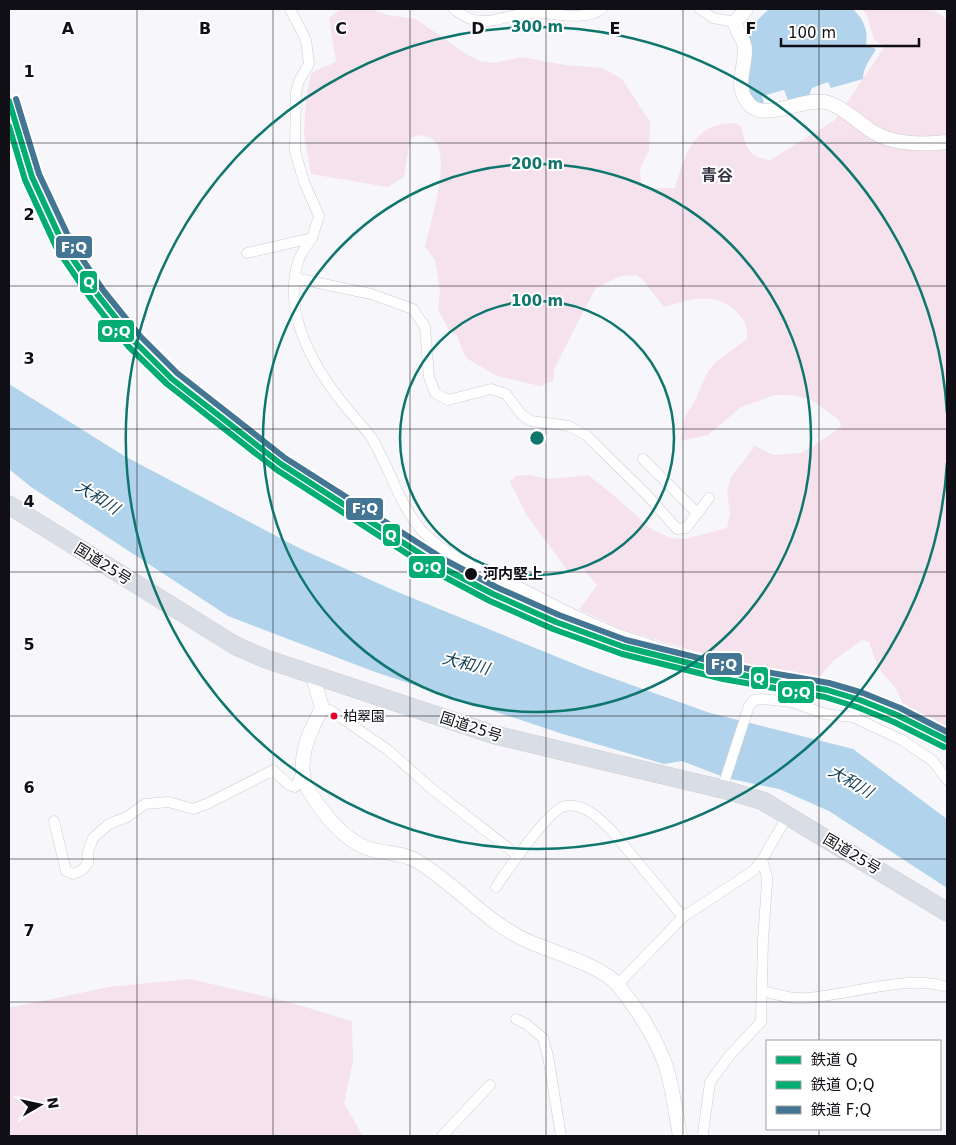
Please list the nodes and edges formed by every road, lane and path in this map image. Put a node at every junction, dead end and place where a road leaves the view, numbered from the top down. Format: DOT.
graph roads {
  1 [pos="290,9"];
  2 [pos="602,9"];
  3 [pos="700,9"];
  4 [pos="746,9"];
  5 [pos="458,10"];
  6 [pos="735,22"];
  7 [pos="947,142"];
  8 [pos="312,238"];
  9 [pos="247,253"];
  10 [pos="294,278"];
  11 [pos="643,458"];
  12 [pos="709,498"];
  13 [pos="9,505"];
  14 [pos="698,513"];
  15 [pos="312,673"];
  16 [pos="322,708"];
  17 [pos="852,717"];
  18 [pos="303,771"];
  19 [pos="947,780"];
  20 [pos="724,781"];
  21 [pos="788,815"];
  22 [pos="54,821"];
  23 [pos="517,855"];
  24 [pos="762,860"];
  25 [pos="496,887"];
  26 [pos="947,912"];
  27 [pos="682,917"];
  28 [pos="618,984"];
  29 [pos="947,987"];
  30 [pos="762,991"];
  31 [pos="516,1018"];
  32 [pos="490,1085"];
  33 [pos="442,1136"];
  34 [pos="561,1136"];
  35 [pos="680,1136"];
  36 [pos="704,1136"];
  1 -- 8 [label="street"];
  2 -- 5 [label="street"];
  3 -- 6 [label="street"];
  4 -- 6 [label="street"];
  6 -- 7 [label="street"];
  8 -- 9 [label="street"];
  8 -- 10 [label="street"];
  10 -- 14 [label="street"];
  10 -- 17 [label="street"];
  11 -- 14 [label="street"];
  12 -- 14 [label="street"];
  13 -- 15 [label="highway, 国道25号"];
  15 -- 16 [label="street"];
  15 -- 20 [label="highway, 国道25号"];
  16 -- 18 [label="street"];
  16 -- 23 [label="street"];
  17 -- 19 [label="street"];
  17 -- 20 [label="street"];
  18 -- 22 [label="street"];
  18 -- 28 [label="street"];
  20 -- 21 [label="highway, 国道25号"];
  21 -- 24 [label="street"];
  21 -- 26 [label="highway, 国道25号"];
  23 -- 25 [label="street"];
  23 -- 27 [label="street"];
  24 -- 27 [label="street"];
  24 -- 30 [label="street"];
  27 -- 28 [label="street"];
  28 -- 35 [label="street"];
  29 -- 30 [label="street"];
  30 -- 36 [label="street"];
  31 -- 34 [label="street"];
  32 -- 33 [label="street"];
}
